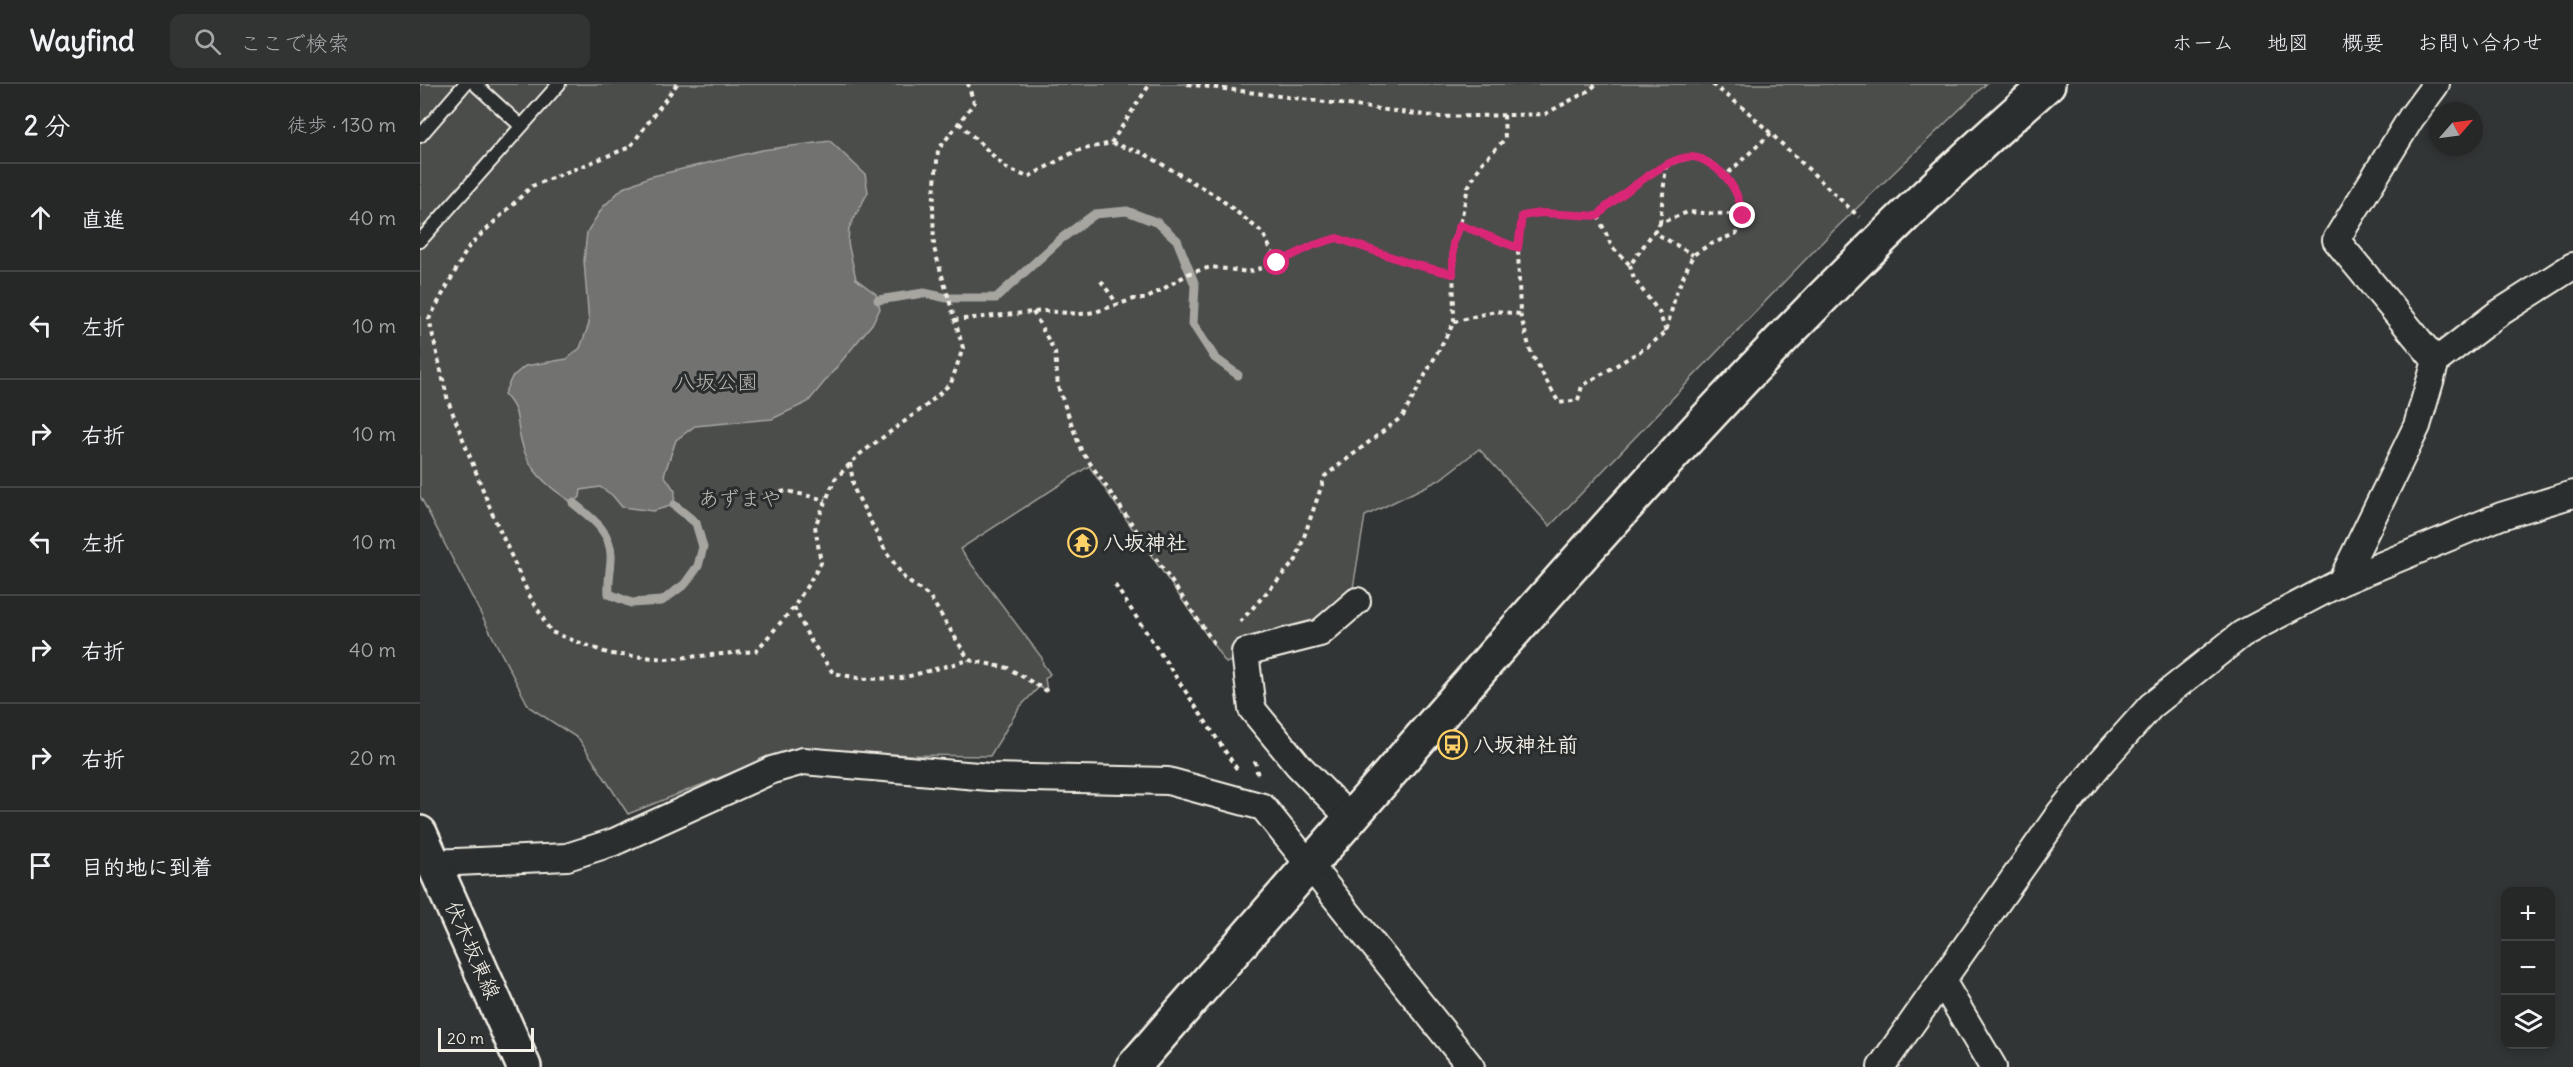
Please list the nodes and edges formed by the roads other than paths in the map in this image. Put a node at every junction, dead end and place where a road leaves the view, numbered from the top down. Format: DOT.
graph roads {
  1 [pos="465,84"];
  2 [pos="475,84"];
  3 [pos="559,84"];
  4 [pos="2048,84"];
  5 [pos="2436,84"];
  6 [pos="521,126"];
  7 [pos="420,135"];
  8 [pos="420,241"];
  9 [pos="2573,266"];
  10 [pos="2436,361"];
  11 [pos="2573,494"];
  12 [pos="2342,582"];
  13 [pos="1357,601"];
  14 [pos="1350,818"];
  15 [pos="420,833"];
  16 [pos="434,863"];
  17 [pos="1309,865"];
  18 [pos="1942,981"];
  19 [pos="524,1067"];
  20 [pos="1133,1067"];
  21 [pos="1471,1067"];
  22 [pos="1881,1067"];
  23 [pos="1993,1067"];
  1 -- 7 [label="lane"];
  2 -- 6 [label="lane"];
  3 -- 6 [label="lane"];
  4 -- 14 [label="street"];
  5 -- 10 [label="street"];
  6 -- 8 [label="lane"];
  9 -- 10 [label="street"];
  10 -- 12 [label="street"];
  11 -- 12 [label="street"];
  12 -- 18 [label="street"];
  13 -- 14 [label="street"];
  14 -- 17 [label="street"];
  15 -- 16 [label="street, 伏木坂東線"];
  16 -- 17 [label="street"];
  16 -- 19 [label="street, 伏木坂東線"];
  17 -- 20 [label="street"];
  17 -- 21 [label="street"];
  18 -- 22 [label="street"];
  18 -- 23 [label="street"];
}
